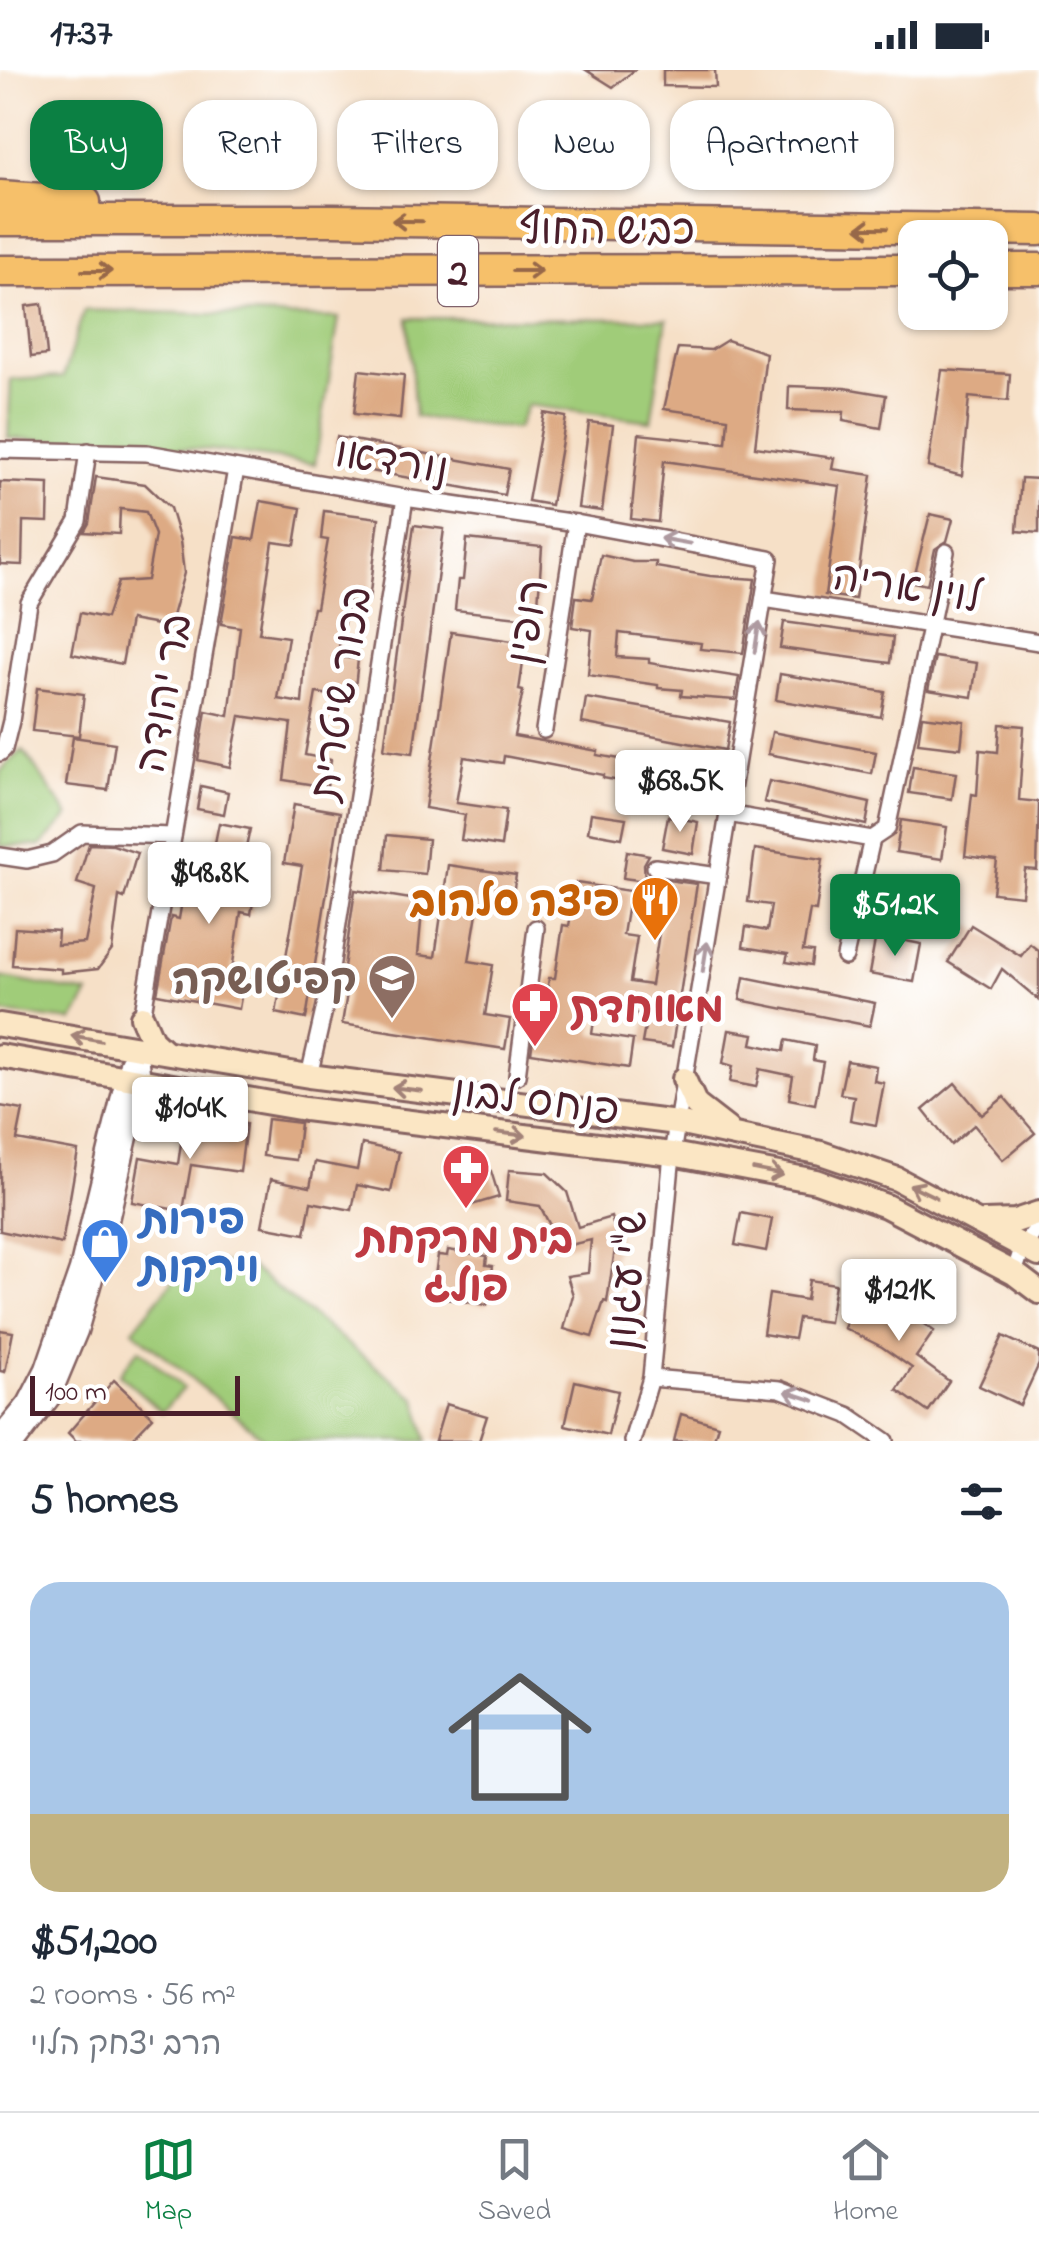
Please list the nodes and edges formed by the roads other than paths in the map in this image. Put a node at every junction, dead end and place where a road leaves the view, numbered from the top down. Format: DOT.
graph roads {
  1 [pos="0,196"];
  2 [pos="0,220"];
  3 [pos="332,220"];
  4 [pos="1039,230"];
  5 [pos="1008,269"];
  6 [pos="1039,269"];
  7 [pos="898,270"];
  8 [pos="0,271"];
  9 [pos="0,450"];
  10 [pos="88,451"];
  11 [pos="236,468"];
  12 [pos="405,498"];
  13 [pos="576,523"];
  14 [pos="946,552"];
  15 [pos="770,558"];
  16 [pos="764,599"];
  17 [pos="932,623"];
  18 [pos="1039,642"];
  19 [pos="544,730"];
  20 [pos="0,754"];
  21 [pos="728,814"];
  22 [pos="172,836"];
  23 [pos="872,839"];
  24 [pos="0,856"];
  25 [pos="654,867"];
  26 [pos="718,876"];
  27 [pos="536,928"];
  28 [pos="846,957"];
  29 [pos="142,1017"];
  30 [pos="0,1025"];
  31 [pos="136,1047"];
  32 [pos="164,1051"];
  33 [pos="0,1056"];
  34 [pos="309,1076"];
  35 [pos="517,1076"];
  36 [pos="133,1078"];
  37 [pos="684,1080"];
  38 [pos="677,1123"];
  39 [pos="749,1138"];
  40 [pos="672,1154"];
  41 [pos="1039,1213"];
  42 [pos="978,1222"];
  43 [pos="1039,1226"];
  44 [pos="1034,1252"];
  45 [pos="1014,1273"];
  46 [pos="1039,1292"];
  47 [pos="651,1378"];
  48 [pos="0,1438"];
  49 [pos="16,1441"];
  50 [pos="632,1441"];
  51 [pos="886,1441"];
  1 -- 3 [label="highway"];
  2 -- 3 [label="highway, כביש החוף / 2"];
  4 -- 3 [label="highway, כביש החוף / 2, one-way"];
  5 -- 6 [label="highway"];
  8 -- 7 [label="highway, כביש החוף / 2, one-way"];
  9 -- 10 [label="street, נורדאו"];
  10 -- 11 [label="street, נורדאו"];
  10 -- 20 [label="street"];
  11 -- 12 [label="street, נורדאו"];
  11 -- 22 [label="street, בר יהודה"];
  12 -- 13 [label="street, נורדאו"];
  12 -- 34 [label="street, בכור שיטרית"];
  15 -- 13 [label="street, נורדאו, one-way"];
  13 -- 19 [label="street, רופין"];
  14 -- 17 [label="street"];
  15 -- 16 [label="street, ש\"י עגנון"];
  16 -- 17 [label="street, לוין אריה"];
  21 -- 16 [label="street, ש\"י עגנון, one-way"];
  17 -- 18 [label="street, לוין אריה"];
  17 -- 23 [label="street"];
  21 -- 23 [label="street"];
  21 -- 26 [label="street, ש\"י עגנון"];
  22 -- 24 [label="street"];
  22 -- 29 [label="street, בר יהודה"];
  23 -- 28 [label="street"];
  25 -- 26 [label="street"];
  37 -- 26 [label="street, ש\"י עגנון, one-way"];
  27 -- 35 [label="street"];
  29 -- 31 [label="street, בר יהודה"];
  29 -- 32 [label="main road"];
  31 -- 30 [label="main road, פנחס לבון, one-way"];
  31 -- 32 [label="main road, פנחס לבון"];
  31 -- 36 [label="street"];
  32 -- 34 [label="main road, פנחס לבון"];
  33 -- 36 [label="main road, פנחס לבון"];
  38 -- 34 [label="main road, פנחס לבון, one-way"];
  36 -- 40 [label="main road, פנחס לבון, one-way"];
  36 -- 48 [label="street"];
  36 -- 49 [label="street"];
  37 -- 38 [label="street, ש\"י עגנון"];
  37 -- 39 [label="main road"];
  38 -- 39 [label="main road, פנחס לבון"];
  38 -- 40 [label="street, ש\"י עגנון"];
  42 -- 39 [label="main road, פנחס לבון, one-way"];
  40 -- 45 [label="main road, פנחס לבון, one-way"];
  40 -- 47 [label="street, ש\"י עגנון"];
  41 -- 42 [label="main road"];
  42 -- 44 [label="main road, פנחס לבון"];
  43 -- 44 [label="street"];
  44 -- 45 [label="street"];
  45 -- 46 [label="main road, פנחס לבון"];
  47 -- 50 [label="street, ש\"י עגנון"];
  51 -- 47 [label="street, one-way"];
}
